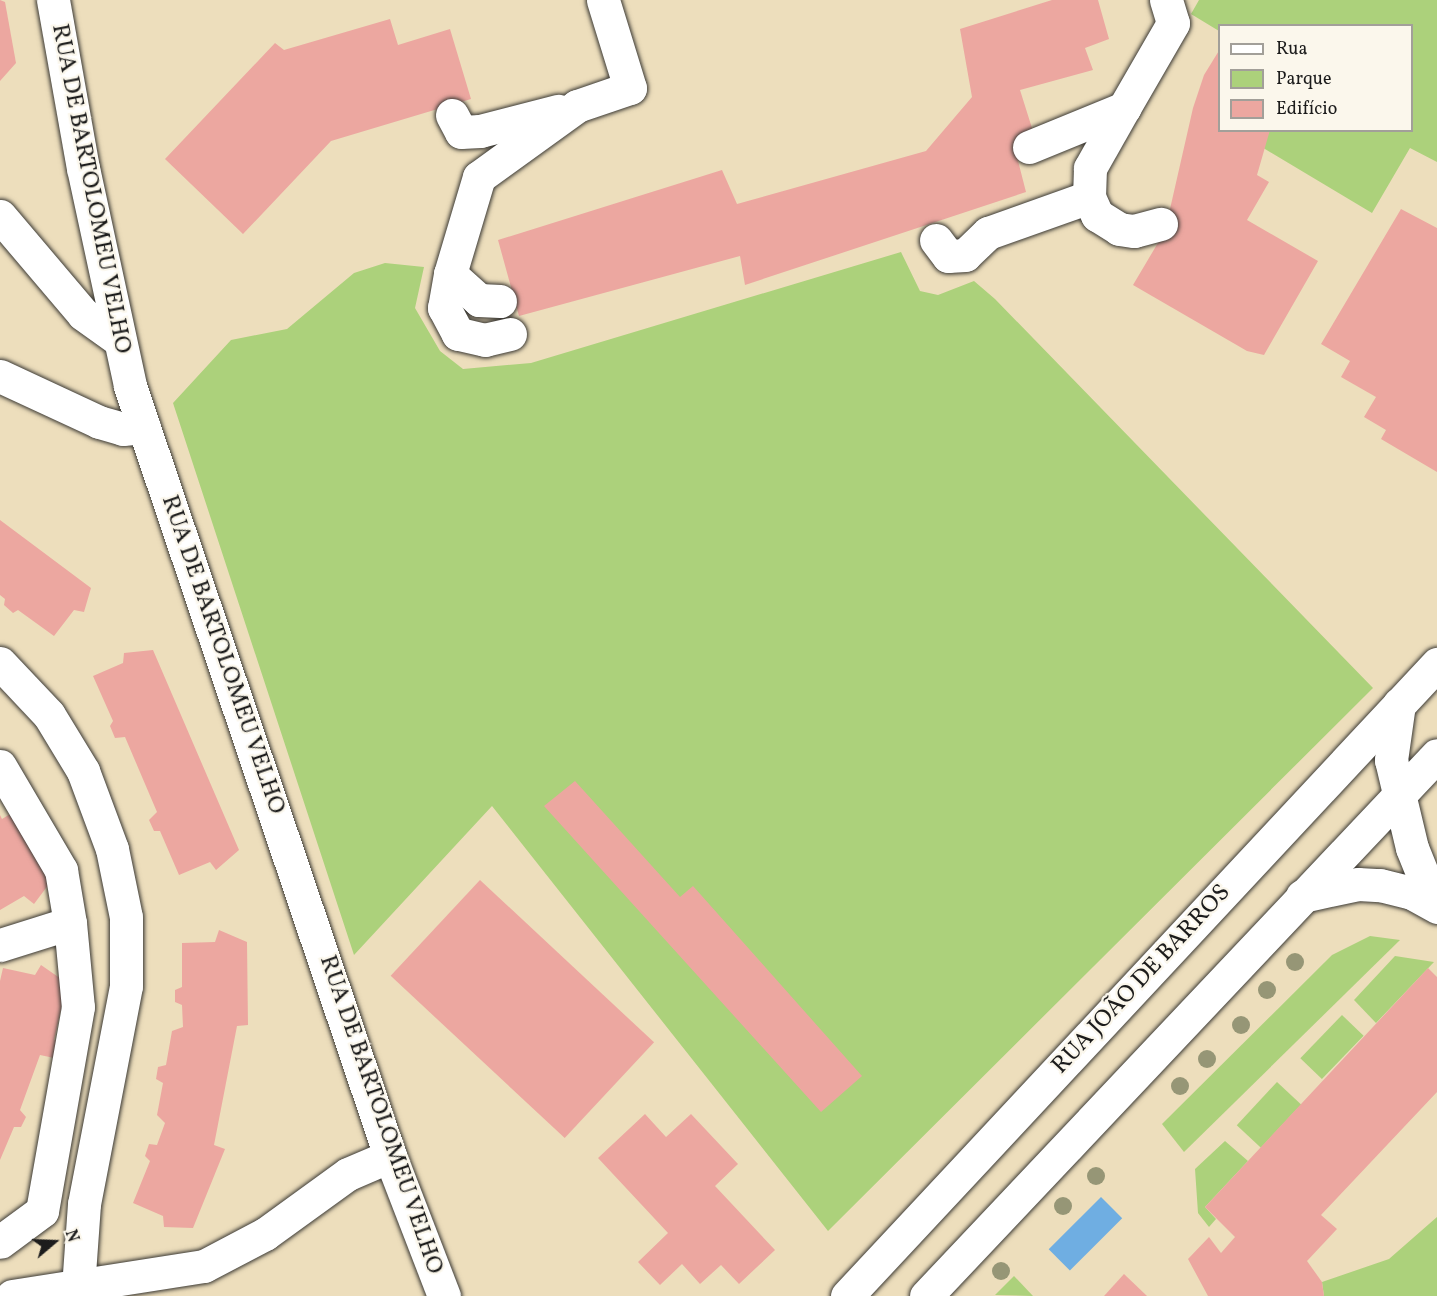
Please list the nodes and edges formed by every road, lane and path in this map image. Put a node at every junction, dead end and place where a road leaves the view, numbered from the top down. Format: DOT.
graph roads {
  1 [pos="53,0"];
  2 [pos="603,0"];
  3 [pos="1166,0"];
  4 [pos="577,106"];
  5 [pos="1124,108"];
  6 [pos="452,115"];
  7 [pos="1029,147"];
  8 [pos="1089,197"];
  9 [pos="0,216"];
  10 [pos="1161,224"];
  11 [pos="936,240"];
  12 [pos="450,274"];
  13 [pos="500,301"];
  14 [pos="510,334"];
  15 [pos="118,339"];
  16 [pos="0,376"];
  17 [pos="144,427"];
  18 [pos="0,663"];
  19 [pos="1437,664"];
  20 [pos="1399,704"];
  21 [pos="1437,755"];
  22 [pos="0,766"];
  23 [pos="1398,799"];
  24 [pos="1302,896"];
  25 [pos="1436,906"];
  26 [pos="70,923"];
  27 [pos="0,945"];
  28 [pos="390,1156"];
  29 [pos="0,1242"];
  30 [pos="78,1287"];
  31 [pos="12,1296"];
  32 [pos="444,1296"];
  33 [pos="847,1296"];
  34 [pos="926,1296"];
  1 -- 15 [label="street, RUA DE BARTOLOMEU VELHO"];
  2 -- 4 [label="street"];
  3 -- 5 [label="street"];
  4 -- 6 [label="street"];
  4 -- 12 [label="street"];
  5 -- 7 [label="street"];
  5 -- 8 [label="street"];
  8 -- 10 [label="street"];
  8 -- 11 [label="street"];
  9 -- 15 [label="street"];
  12 -- 13 [label="street"];
  12 -- 14 [label="street"];
  15 -- 17 [label="street, RUA DE BARTOLOMEU VELHO"];
  16 -- 17 [label="street"];
  17 -- 28 [label="street, RUA DE BARTOLOMEU VELHO"];
  18 -- 30 [label="street"];
  19 -- 20 [label="street, RUA JOÃO DE BARROS"];
  20 -- 23 [label="street"];
  20 -- 33 [label="street, RUA JOÃO DE BARROS"];
  21 -- 23 [label="street"];
  22 -- 26 [label="street"];
  23 -- 24 [label="street"];
  23 -- 25 [label="street"];
  24 -- 25 [label="street"];
  24 -- 34 [label="street"];
  26 -- 27 [label="street"];
  26 -- 29 [label="street"];
  28 -- 30 [label="street"];
  28 -- 32 [label="street, RUA DE BARTOLOMEU VELHO"];
  30 -- 31 [label="street"];
}
